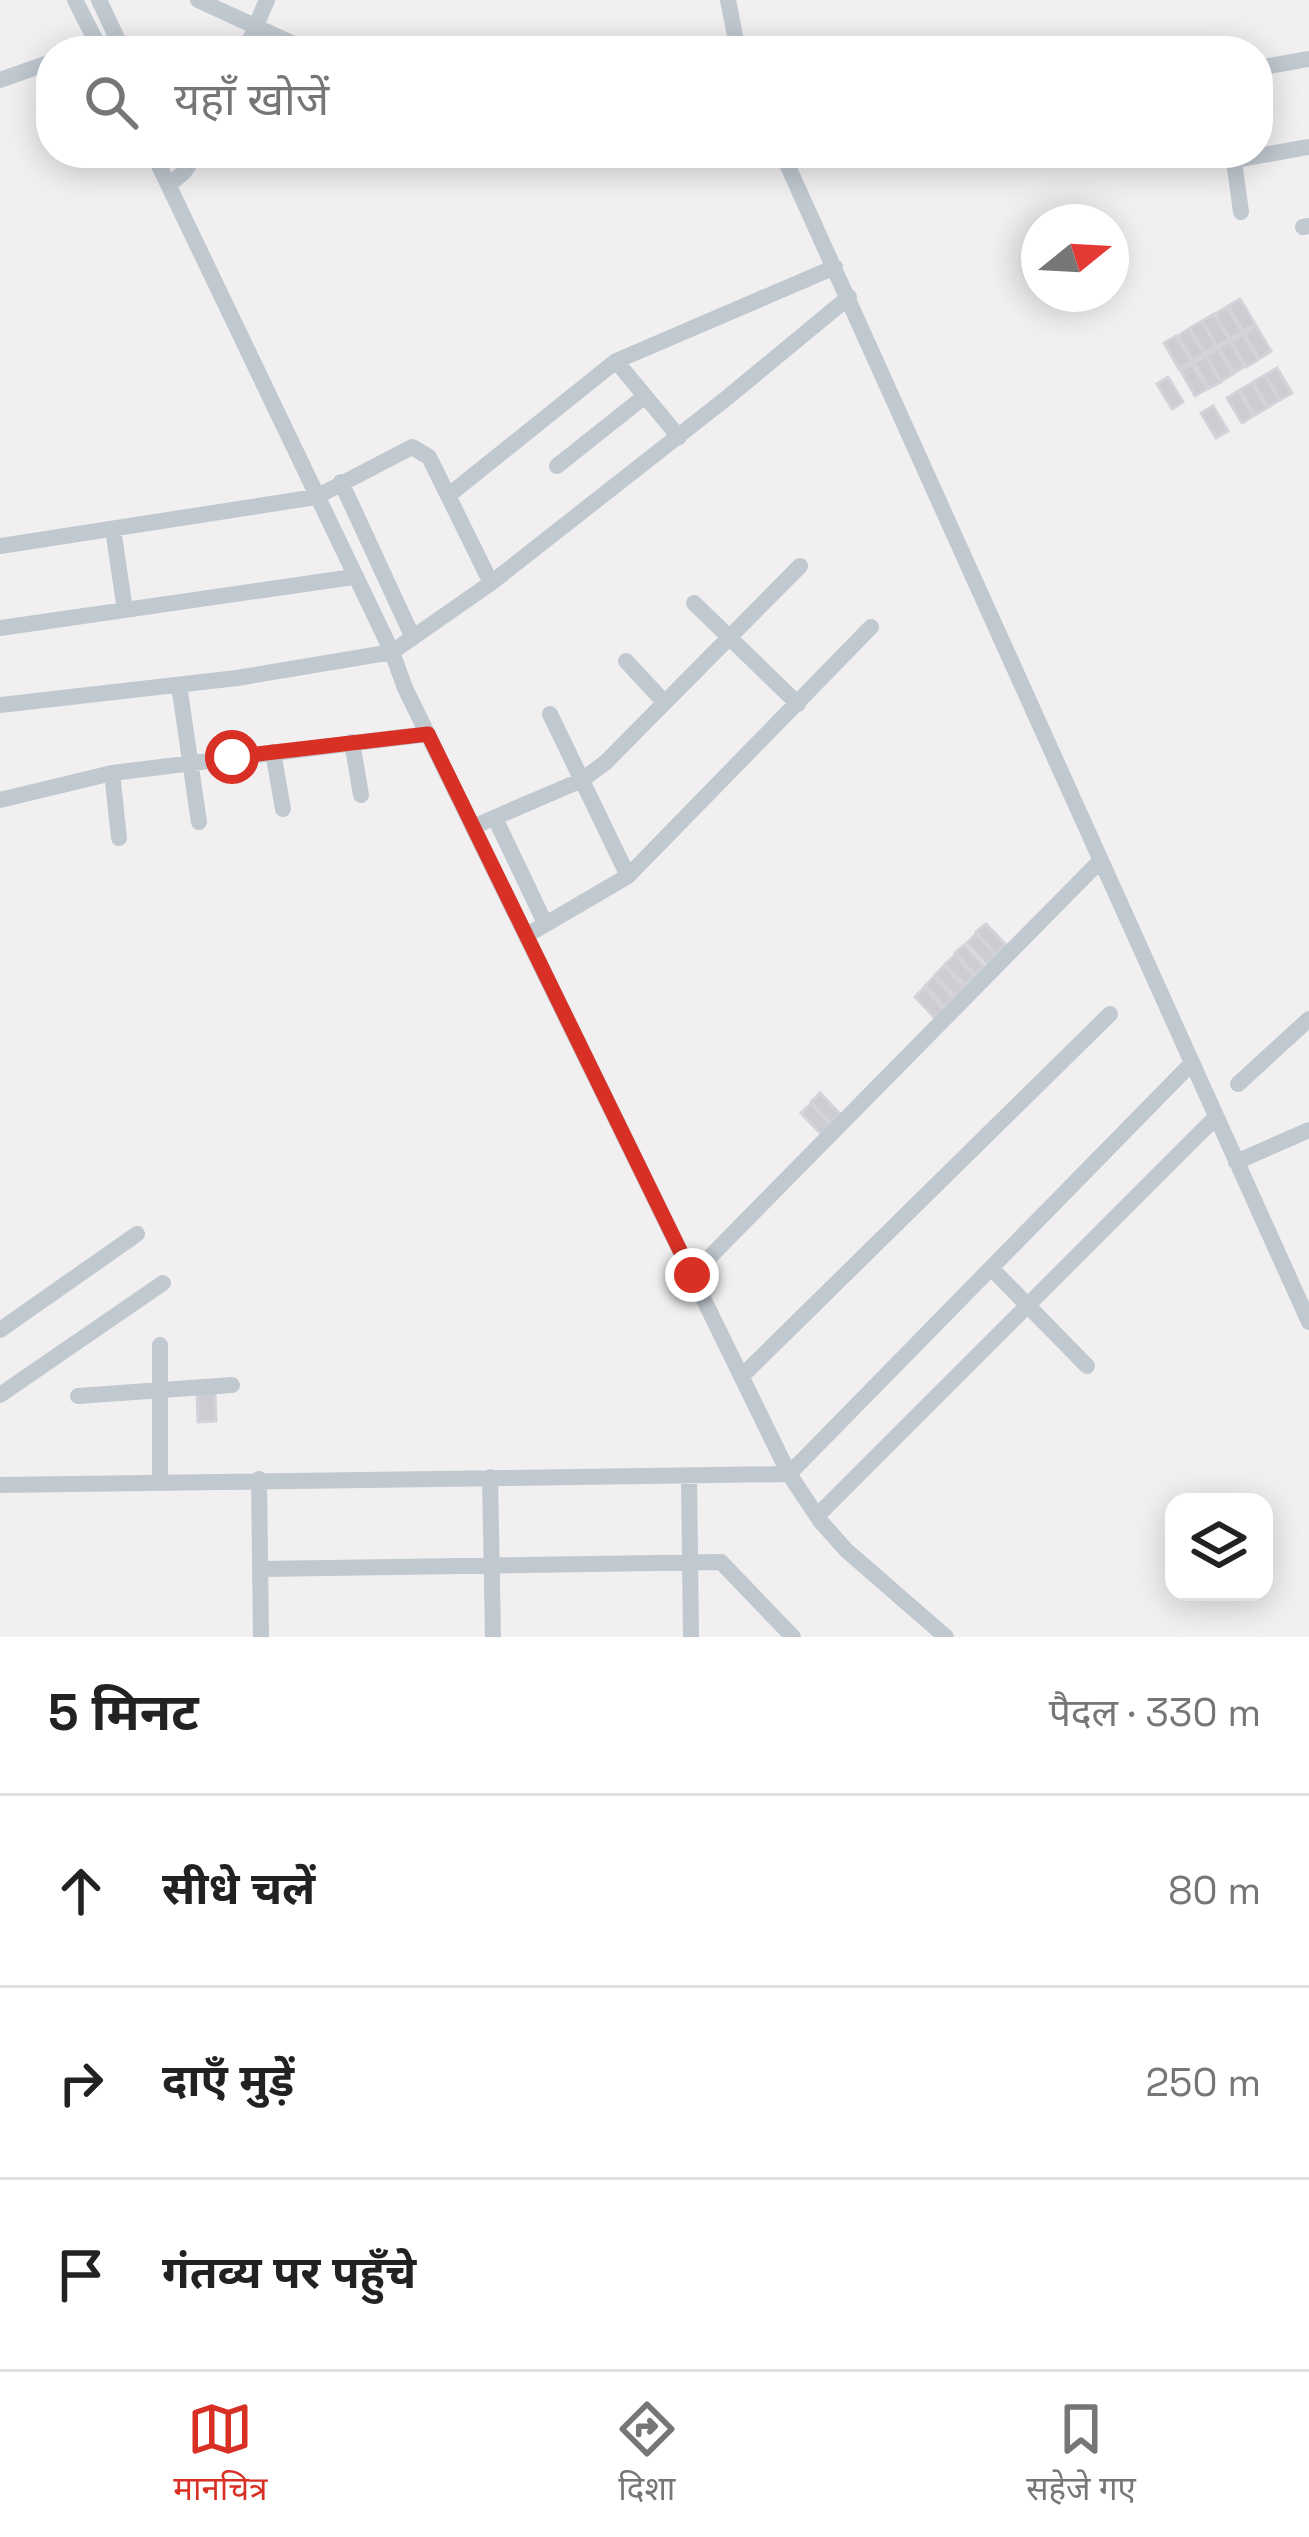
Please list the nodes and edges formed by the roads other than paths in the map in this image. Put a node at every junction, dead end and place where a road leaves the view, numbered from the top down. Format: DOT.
graph roads {
  1 [pos="75,0"];
  2 [pos="99,0"];
  3 [pos="198,0"];
  4 [pos="267,0"];
  5 [pos="728,0"];
  6 [pos="256,25"];
  7 [pos="88,36"];
  8 [pos="116,36"];
  9 [pos="251,36"];
  10 [pos="278,36"];
  11 [pos="735,36"];
  12 [pos="1309,59"];
  13 [pos="1273,65"];
  14 [pos="36,67"];
  15 [pos="0,80"];
  16 [pos="1309,147"];
  17 [pos="1273,152"];
  18 [pos="160,168"];
  19 [pos="182,168"];
  20 [pos="187,168"];
  21 [pos="789,168"];
  22 [pos="1235,168"];
  23 [pos="184,172"];
  24 [pos="169,185"];
  25 [pos="1241,212"];
  26 [pos="835,267"];
  27 [pos="849,297"];
  28 [pos="616,361"];
  29 [pos="645,396"];
  30 [pos="679,437"];
  31 [pos="557,466"];
  32 [pos="341,482"];
  33 [pos="449,495"];
  34 [pos="316,497"];
  35 [pos="113,529"];
  36 [pos="0,546"];
  37 [pos="800,566"];
  38 [pos="353,577"];
  39 [pos="491,583"];
  40 [pos="694,604"];
  41 [pos="125,610"];
  42 [pos="871,627"];
  43 [pos="0,628"];
  44 [pos="413,638"];
  45 [pos="730,639"];
  46 [pos="392,652"];
  47 [pos="626,661"];
  48 [pos="179,686"];
  49 [pos="665,703"];
  50 [pos="798,704"];
  51 [pos="0,705"];
  52 [pos="550,714"];
  53 [pos="428,734"];
  54 [pos="352,742"];
  55 [pos="273,752"];
  56 [pos="191,762"];
  57 [pos="112,772"];
  58 [pos="582,780"];
  59 [pos="361,795"];
  60 [pos="0,800"];
  61 [pos="283,808"];
  62 [pos="495,818"];
  63 [pos="199,822"];
  64 [pos="476,826"];
  65 [pos="119,838"];
  66 [pos="1099,862"];
  67 [pos="628,876"];
  68 [pos="544,921"];
  69 [pos="527,934"];
  70 [pos="1110,1014"];
  71 [pos="1309,1019"];
  72 [pos="1191,1064"];
  73 [pos="1238,1084"];
  74 [pos="1215,1118"];
  75 [pos="1309,1130"];
  76 [pos="1236,1162"];
  77 [pos="136,1234"];
  78 [pos="991,1268"];
  79 [pos="692,1275"];
  80 [pos="163,1283"];
  81 [pos="1028,1305"];
  82 [pos="1309,1322"];
  83 [pos="0,1330"];
  84 [pos="160,1345"];
  85 [pos="1087,1366"];
  86 [pos="742,1376"];
  87 [pos="232,1385"];
  88 [pos="162,1392"];
  89 [pos="0,1395"];
  90 [pos="78,1396"];
  91 [pos="789,1474"];
  92 [pos="689,1475"];
  93 [pos="490,1477"];
  94 [pos="259,1479"];
  95 [pos="160,1480"];
  96 [pos="0,1485"];
  97 [pos="817,1516"];
  98 [pos="690,1562"];
  99 [pos="492,1565"];
  100 [pos="260,1569"];
  101 [pos="261,1637"];
  102 [pos="493,1637"];
  103 [pos="691,1637"];
  104 [pos="793,1637"];
  105 [pos="946,1637"];
  1 -- 7 [label="street"];
  2 -- 8 [label="street"];
  3 -- 6 [label="street"];
  4 -- 6 [label="street"];
  5 -- 11 [label="street"];
  6 -- 9 [label="street"];
  6 -- 10 [label="street"];
  12 -- 13 [label="street"];
  14 -- 15 [label="street"];
  16 -- 17 [label="street"];
  18 -- 24 [label="street"];
  19 -- 23 [label="street"];
  20 -- 23 [label="street"];
  21 -- 26 [label="street"];
  22 -- 25 [label="street"];
  23 -- 24 [label="street"];
  24 -- 34 [label="street"];
  26 -- 27 [label="street"];
  26 -- 28 [label="street"];
  27 -- 30 [label="street"];
  27 -- 66 [label="street"];
  28 -- 29 [label="street"];
  28 -- 33 [label="street"];
  29 -- 30 [label="street"];
  29 -- 31 [label="street"];
  30 -- 39 [label="street"];
  32 -- 33 [label="street"];
  32 -- 34 [label="street"];
  32 -- 44 [label="street"];
  33 -- 39 [label="street"];
  34 -- 35 [label="street"];
  34 -- 38 [label="street"];
  35 -- 36 [label="street"];
  35 -- 41 [label="street"];
  37 -- 45 [label="street"];
  38 -- 41 [label="street"];
  38 -- 46 [label="street"];
  39 -- 44 [label="street"];
  40 -- 45 [label="street"];
  41 -- 43 [label="street"];
  42 -- 50 [label="street"];
  44 -- 46 [label="street"];
  45 -- 49 [label="street"];
  45 -- 50 [label="street"];
  46 -- 48 [label="street"];
  46 -- 53 [label="street"];
  47 -- 49 [label="street"];
  48 -- 51 [label="street"];
  48 -- 56 [label="street"];
  49 -- 58 [label="street"];
  50 -- 67 [label="street"];
  52 -- 58 [label="street"];
  53 -- 54 [label="street"];
  53 -- 64 [label="street"];
  54 -- 55 [label="street"];
  54 -- 59 [label="street"];
  55 -- 56 [label="street"];
  55 -- 61 [label="street"];
  56 -- 57 [label="street"];
  56 -- 63 [label="street"];
  57 -- 60 [label="street"];
  57 -- 65 [label="street"];
  58 -- 62 [label="street"];
  58 -- 67 [label="street"];
  62 -- 64 [label="street"];
  62 -- 68 [label="street"];
  64 -- 69 [label="street"];
  66 -- 72 [label="street"];
  66 -- 79 [label="street"];
  67 -- 68 [label="street"];
  68 -- 69 [label="street"];
  69 -- 79 [label="street"];
  70 -- 86 [label="street"];
  71 -- 73 [label="street"];
  72 -- 74 [label="street"];
  72 -- 78 [label="street"];
  74 -- 76 [label="street"];
  74 -- 81 [label="street"];
  75 -- 76 [label="street"];
  76 -- 82 [label="street"];
  77 -- 83 [label="street"];
  78 -- 81 [label="street"];
  78 -- 91 [label="street"];
  79 -- 86 [label="street"];
  80 -- 89 [label="street"];
  81 -- 85 [label="street"];
  81 -- 97 [label="street"];
  84 -- 88 [label="street"];
  86 -- 91 [label="street"];
  87 -- 88 [label="street"];
  88 -- 90 [label="street"];
  88 -- 95 [label="street"];
  91 -- 92 [label="street"];
  91 -- 97 [label="street"];
  92 -- 93 [label="street"];
  92 -- 98 [label="street"];
  93 -- 94 [label="street"];
  93 -- 99 [label="street"];
  94 -- 95 [label="street"];
  94 -- 100 [label="street"];
  95 -- 96 [label="street"];
  97 -- 105 [label="street"];
  98 -- 99 [label="street"];
  98 -- 103 [label="street"];
  98 -- 104 [label="street"];
  99 -- 100 [label="street"];
  99 -- 102 [label="street"];
  100 -- 101 [label="street"];
}
